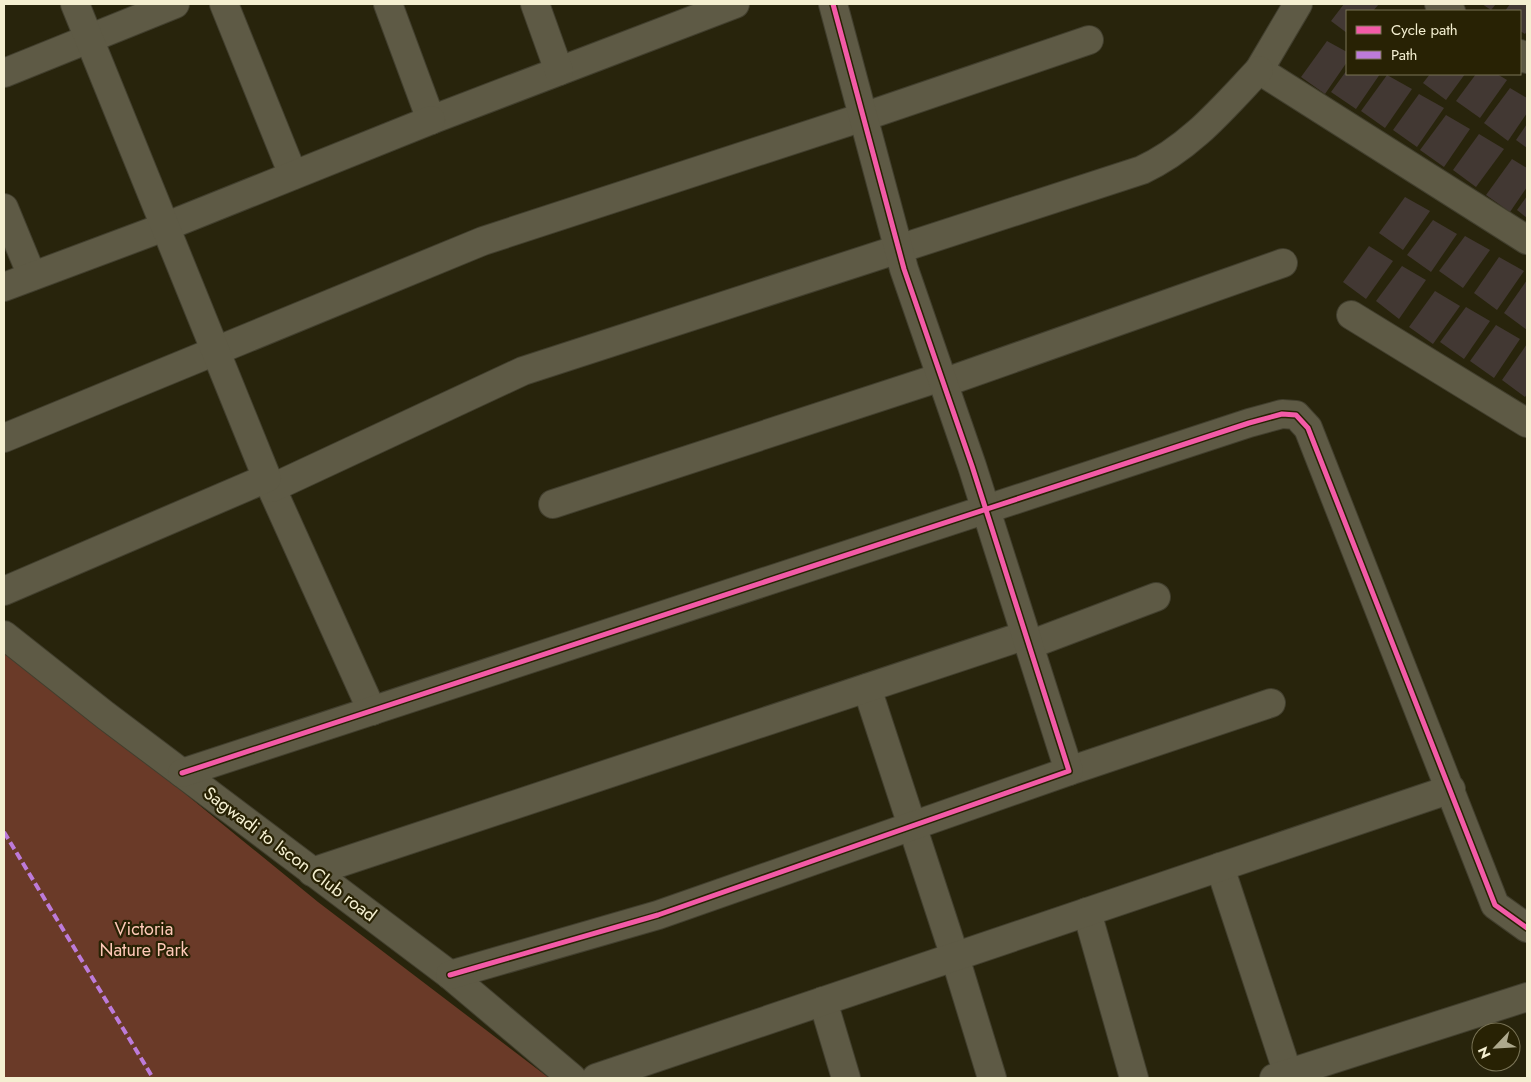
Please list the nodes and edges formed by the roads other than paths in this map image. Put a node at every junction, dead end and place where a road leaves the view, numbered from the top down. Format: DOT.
graph roads {
  1 [pos="74,4"];
  2 [pos="175,4"];
  3 [pos="224,4"];
  4 [pos="388,4"];
  5 [pos="536,4"];
  6 [pos="735,4"];
  7 [pos="833,4"];
  8 [pos="1298,4"];
  9 [pos="685,13"];
  10 [pos="89,37"];
  11 [pos="1089,40"];
  12 [pos="1259,70"];
  13 [pos="559,71"];
  14 [pos="4,73"];
  15 [pos="863,117"];
  16 [pos="431,120"];
  17 [pos="293,175"];
  18 [pos="4,208"];
  19 [pos="167,226"];
  20 [pos="1527,240"];
  21 [pos="898,249"];
  22 [pos="1283,263"];
  23 [pos="32,276"];
  24 [pos="4,287"];
  25 [pos="1351,315"];
  26 [pos="216,349"];
  27 [pos="942,380"];
  28 [pos="1527,423"];
  29 [pos="4,438"];
  30 [pos="270,483"];
  31 [pos="553,504"];
  32 [pos="986,510"];
  33 [pos="4,589"];
  34 [pos="1156,597"];
  35 [pos="4,635"];
  36 [pos="1027,640"];
  37 [pos="867,688"];
  38 [pos="1272,703"];
  39 [pos="372,711"];
  40 [pos="1069,770"];
  41 [pos="182,773"];
  42 [pos="1451,789"];
  43 [pos="913,825"];
  44 [pos="1220,867"];
  45 [pos="312,872"];
  46 [pos="1087,912"];
  47 [pos="1527,928"];
  48 [pos="956,957"];
  49 [pos="450,975"];
  50 [pos="1527,997"];
  51 [pos="823,1001"];
  52 [pos="1281,1076"];
  53 [pos="572,1078"];
  54 [pos="596,1078"];
  55 [pos="846,1078"];
  56 [pos="992,1078"];
  57 [pos="1134,1078"];
  1 -- 10 [label="street"];
  2 -- 10 [label="street"];
  3 -- 17 [label="street"];
  4 -- 16 [label="street"];
  5 -- 13 [label="street"];
  6 -- 9 [label="street"];
  7 -- 15 [label="street"];
  8 -- 12 [label="street"];
  9 -- 13 [label="street"];
  10 -- 14 [label="street"];
  10 -- 19 [label="street"];
  11 -- 15 [label="street"];
  12 -- 20 [label="street"];
  12 -- 21 [label="street"];
  13 -- 16 [label="street"];
  15 -- 21 [label="street"];
  15 -- 26 [label="street"];
  16 -- 17 [label="street"];
  17 -- 19 [label="street"];
  18 -- 23 [label="street"];
  19 -- 23 [label="street"];
  19 -- 26 [label="street"];
  21 -- 27 [label="street"];
  21 -- 30 [label="street"];
  22 -- 27 [label="street"];
  23 -- 24 [label="street"];
  25 -- 28 [label="street"];
  26 -- 29 [label="street"];
  26 -- 30 [label="street"];
  27 -- 31 [label="street"];
  27 -- 32 [label="street"];
  30 -- 33 [label="street"];
  30 -- 39 [label="street"];
  32 -- 36 [label="street"];
  32 -- 39 [label="street"];
  32 -- 42 [label="street"];
  34 -- 36 [label="street"];
  35 -- 41 [label="street, Sagwadi to Iscon Club road"];
  36 -- 37 [label="street"];
  36 -- 40 [label="street"];
  37 -- 43 [label="street"];
  37 -- 45 [label="street"];
  38 -- 40 [label="street"];
  39 -- 41 [label="street"];
  40 -- 43 [label="street"];
  41 -- 45 [label="street, Sagwadi to Iscon Club road"];
  42 -- 44 [label="street"];
  42 -- 47 [label="street"];
  43 -- 48 [label="street"];
  43 -- 49 [label="street"];
  44 -- 46 [label="street"];
  44 -- 52 [label="street"];
  45 -- 49 [label="street, Sagwadi to Iscon Club road"];
  46 -- 48 [label="street"];
  46 -- 57 [label="street"];
  48 -- 51 [label="street"];
  48 -- 56 [label="street"];
  49 -- 53 [label="street, Sagwadi to Iscon Club road"];
  50 -- 52 [label="street"];
  51 -- 54 [label="street"];
  51 -- 55 [label="street"];
}
